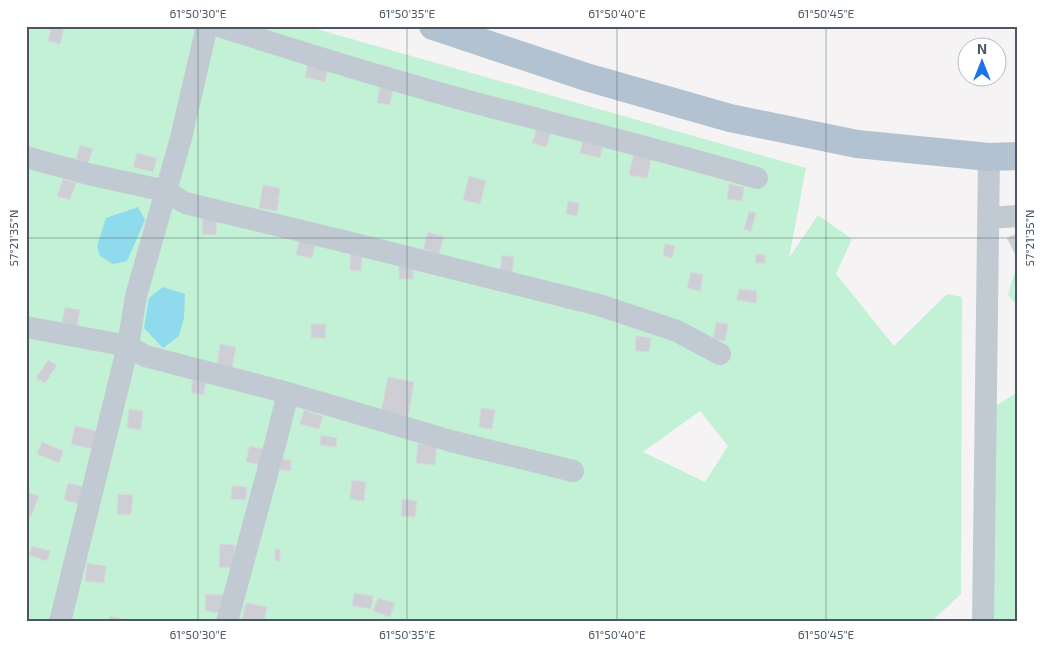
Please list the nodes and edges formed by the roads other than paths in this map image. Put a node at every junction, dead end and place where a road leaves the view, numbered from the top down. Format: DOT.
graph roads {
  1 [pos="207,26"];
  2 [pos="219,26"];
  3 [pos="433,26"];
  4 [pos="989,156"];
  5 [pos="1018,156"];
  6 [pos="26,157"];
  7 [pos="757,178"];
  8 [pos="166,191"];
  9 [pos="1018,216"];
  10 [pos="989,218"];
  11 [pos="26,327"];
  12 [pos="128,346"];
  13 [pos="720,354"];
  14 [pos="288,392"];
  15 [pos="573,471"];
  16 [pos="60,622"];
  17 [pos="227,622"];
  18 [pos="983,622"];
  1 -- 8 [label="lane"];
  2 -- 7 [label="lane"];
  3 -- 4 [label="main road"];
  4 -- 5 [label="main road"];
  4 -- 10 [label="lane"];
  6 -- 8 [label="lane"];
  8 -- 12 [label="lane"];
  8 -- 13 [label="lane"];
  9 -- 10 [label="lane"];
  10 -- 18 [label="lane"];
  11 -- 12 [label="lane"];
  12 -- 14 [label="lane"];
  12 -- 16 [label="lane"];
  14 -- 15 [label="lane"];
  14 -- 17 [label="lane"];
}
